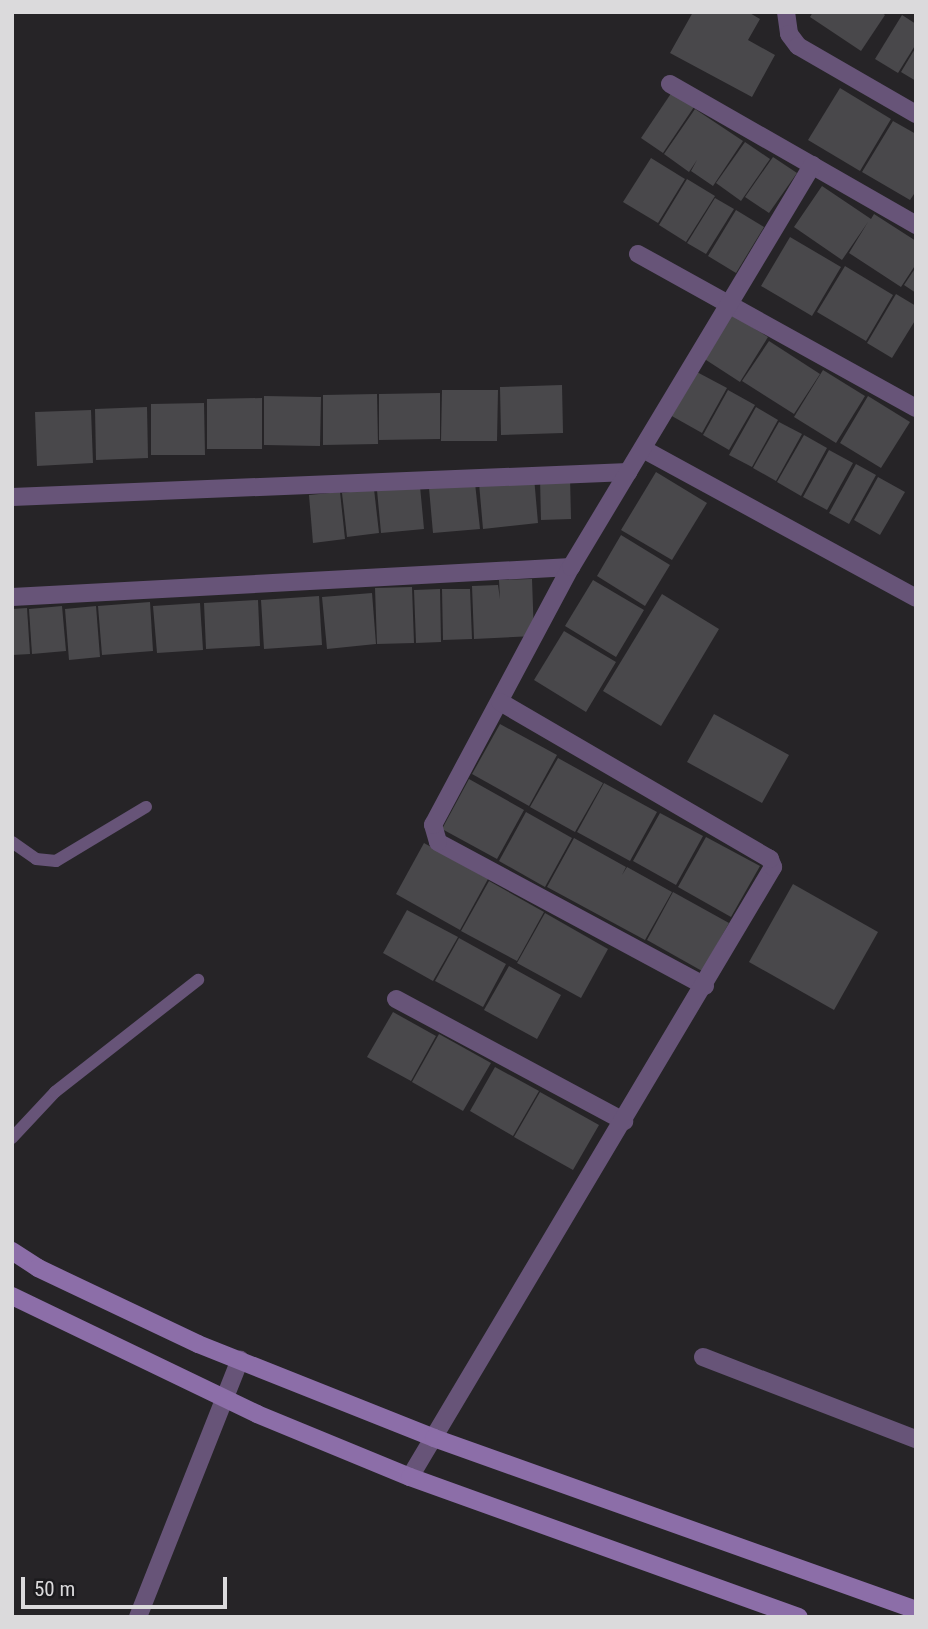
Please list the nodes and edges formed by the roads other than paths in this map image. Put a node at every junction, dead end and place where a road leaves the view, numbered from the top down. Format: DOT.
graph roads {
  1 [pos="786,12"];
  2 [pos="670,84"];
  3 [pos="916,114"];
  4 [pos="813,165"];
  5 [pos="916,225"];
  6 [pos="638,254"];
  7 [pos="728,306"];
  8 [pos="916,408"];
  9 [pos="643,449"];
  10 [pos="628,472"];
  11 [pos="12,496"];
  12 [pos="571,568"];
  13 [pos="12,597"];
  14 [pos="916,598"];
  15 [pos="500,702"];
  16 [pos="146,807"];
  17 [pos="12,842"];
  18 [pos="198,980"];
  19 [pos="705,986"];
  20 [pos="396,999"];
  21 [pos="624,1121"];
  22 [pos="12,1138"];
  23 [pos="12,1251"];
  24 [pos="12,1296"];
  25 [pos="703,1357"];
  26 [pos="240,1360"];
  27 [pos="224,1398"];
  28 [pos="434,1438"];
  29 [pos="916,1439"];
  30 [pos="410,1477"];
  31 [pos="916,1610"];
  32 [pos="138,1617"];
  33 [pos="799,1617"];
  1 -- 3 [label="street"];
  2 -- 4 [label="street"];
  4 -- 5 [label="street"];
  4 -- 7 [label="street"];
  6 -- 7 [label="street"];
  7 -- 8 [label="street"];
  7 -- 9 [label="street"];
  9 -- 10 [label="street"];
  9 -- 14 [label="street"];
  10 -- 11 [label="street"];
  10 -- 12 [label="street"];
  12 -- 13 [label="street"];
  12 -- 15 [label="street"];
  15 -- 19 [label="street"];
  15 -- 19 [label="street"];
  16 -- 17 [label="lane"];
  18 -- 22 [label="lane"];
  19 -- 21 [label="street"];
  20 -- 21 [label="street"];
  21 -- 28 [label="street"];
  23 -- 26 [label="street"];
  24 -- 27 [label="street"];
  25 -- 29 [label="street"];
  26 -- 27 [label="street"];
  26 -- 28 [label="street"];
  27 -- 30 [label="street"];
  27 -- 32 [label="street"];
  28 -- 30 [label="street"];
  28 -- 31 [label="street"];
  30 -- 33 [label="street"];
}
